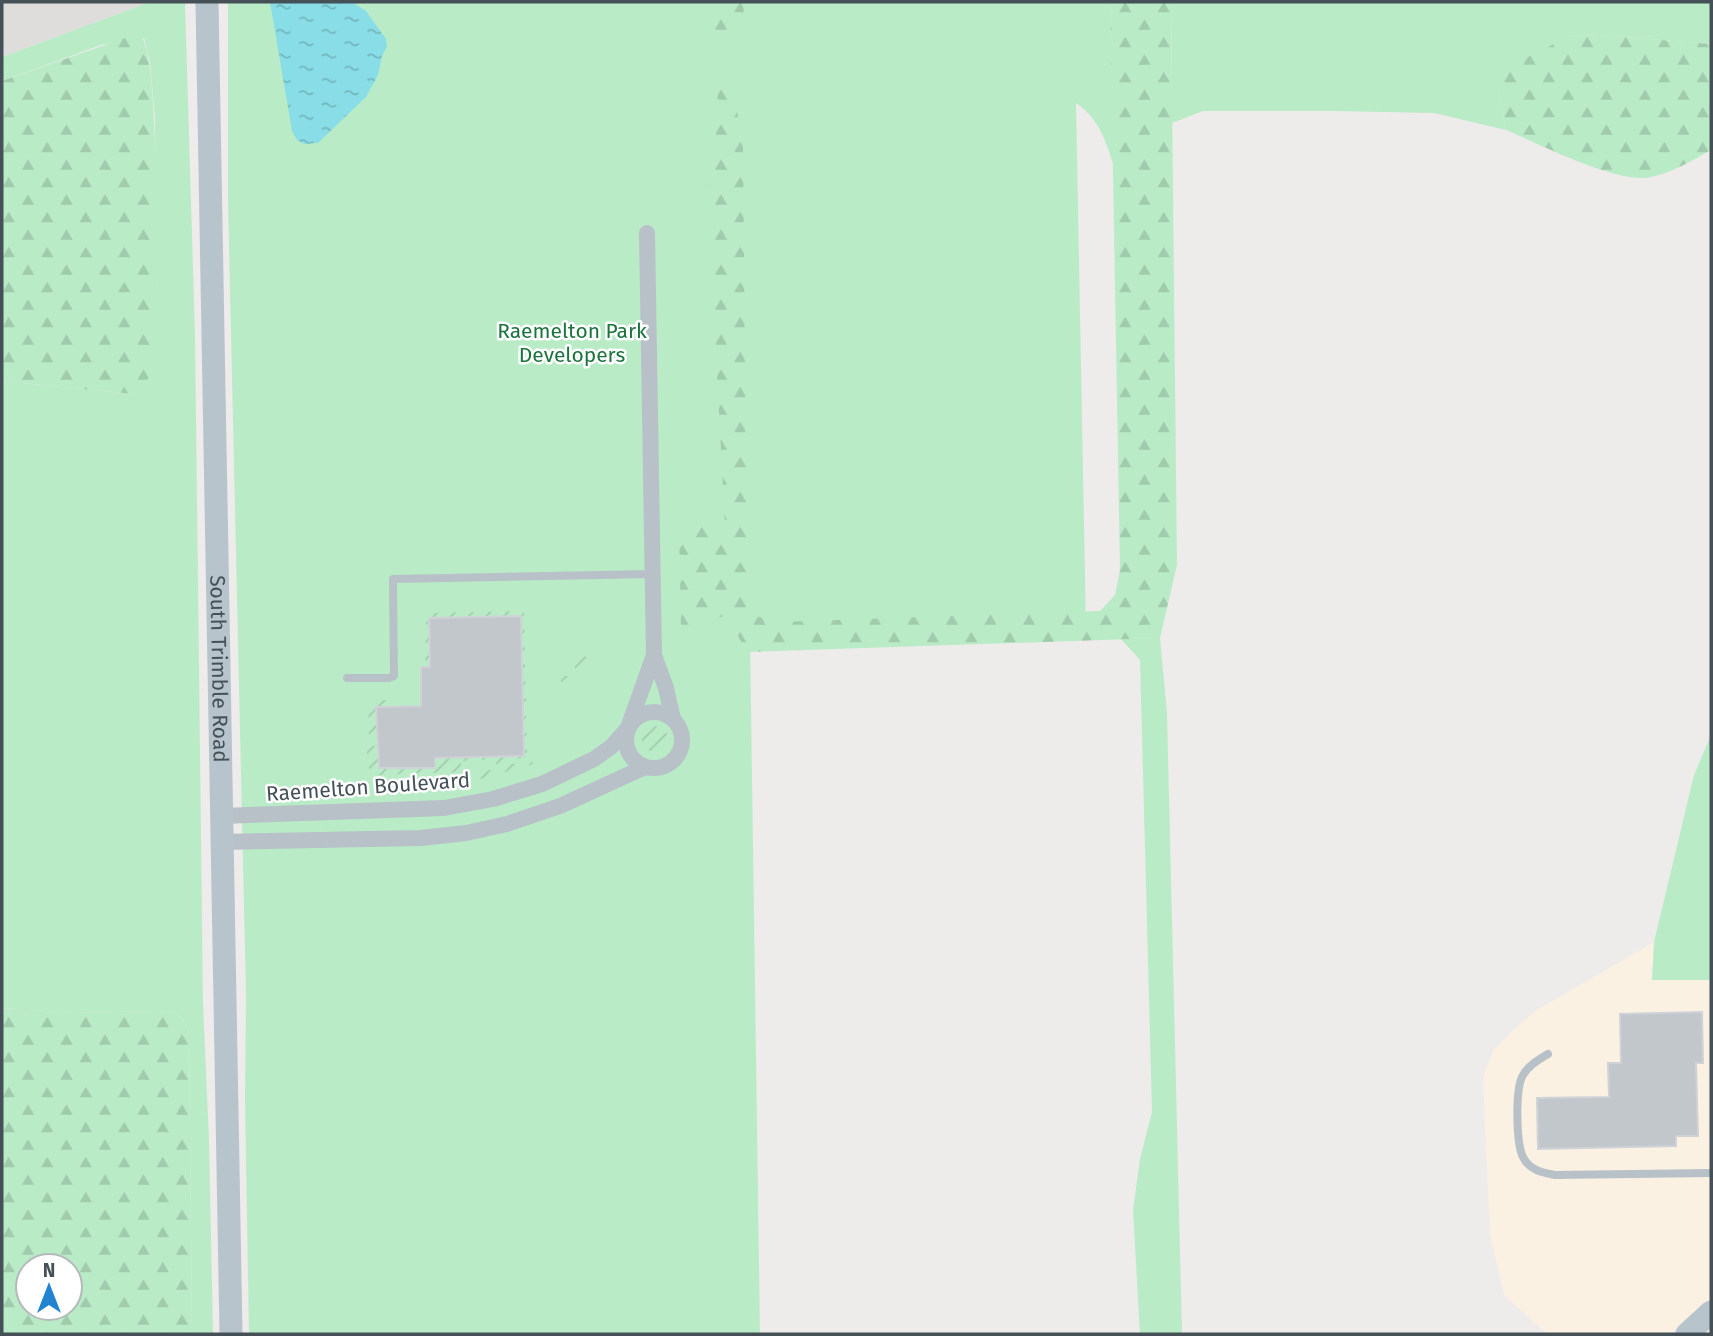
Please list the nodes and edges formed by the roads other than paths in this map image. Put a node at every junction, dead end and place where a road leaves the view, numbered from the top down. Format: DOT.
graph roads {
  1 [pos="207,2"];
  2 [pos="647,233"];
  3 [pos="652,574"];
  4 [pos="654,654"];
  5 [pos="348,678"];
  6 [pos="673,719"];
  7 [pos="628,728"];
  8 [pos="645,767"];
  9 [pos="222,816"];
  10 [pos="222,842"];
  11 [pos="1548,1054"];
  12 [pos="1711,1173"];
  13 [pos="1711,1312"];
  14 [pos="231,1334"];
  15 [pos="1687,1334"];
  1 -- 9 [label="main road, South Trimble Road"];
  2 -- 3 [label="street, Raemelton Boulevard"];
  3 -- 4 [label="street, Raemelton Boulevard"];
  3 -- 5 [label="lane"];
  4 -- 6 [label="street, Raemelton Boulevard"];
  4 -- 7 [label="street, Raemelton Boulevard"];
  6 -- 7 [label="street"];
  6 -- 8 [label="street"];
  7 -- 8 [label="street"];
  7 -- 9 [label="street, Raemelton Boulevard"];
  8 -- 10 [label="street"];
  9 -- 10 [label="main road, South Trimble Road"];
  10 -- 14 [label="main road, South Trimble Road"];
  11 -- 12 [label="lane"];
  13 -- 15 [label="main road"];
}
